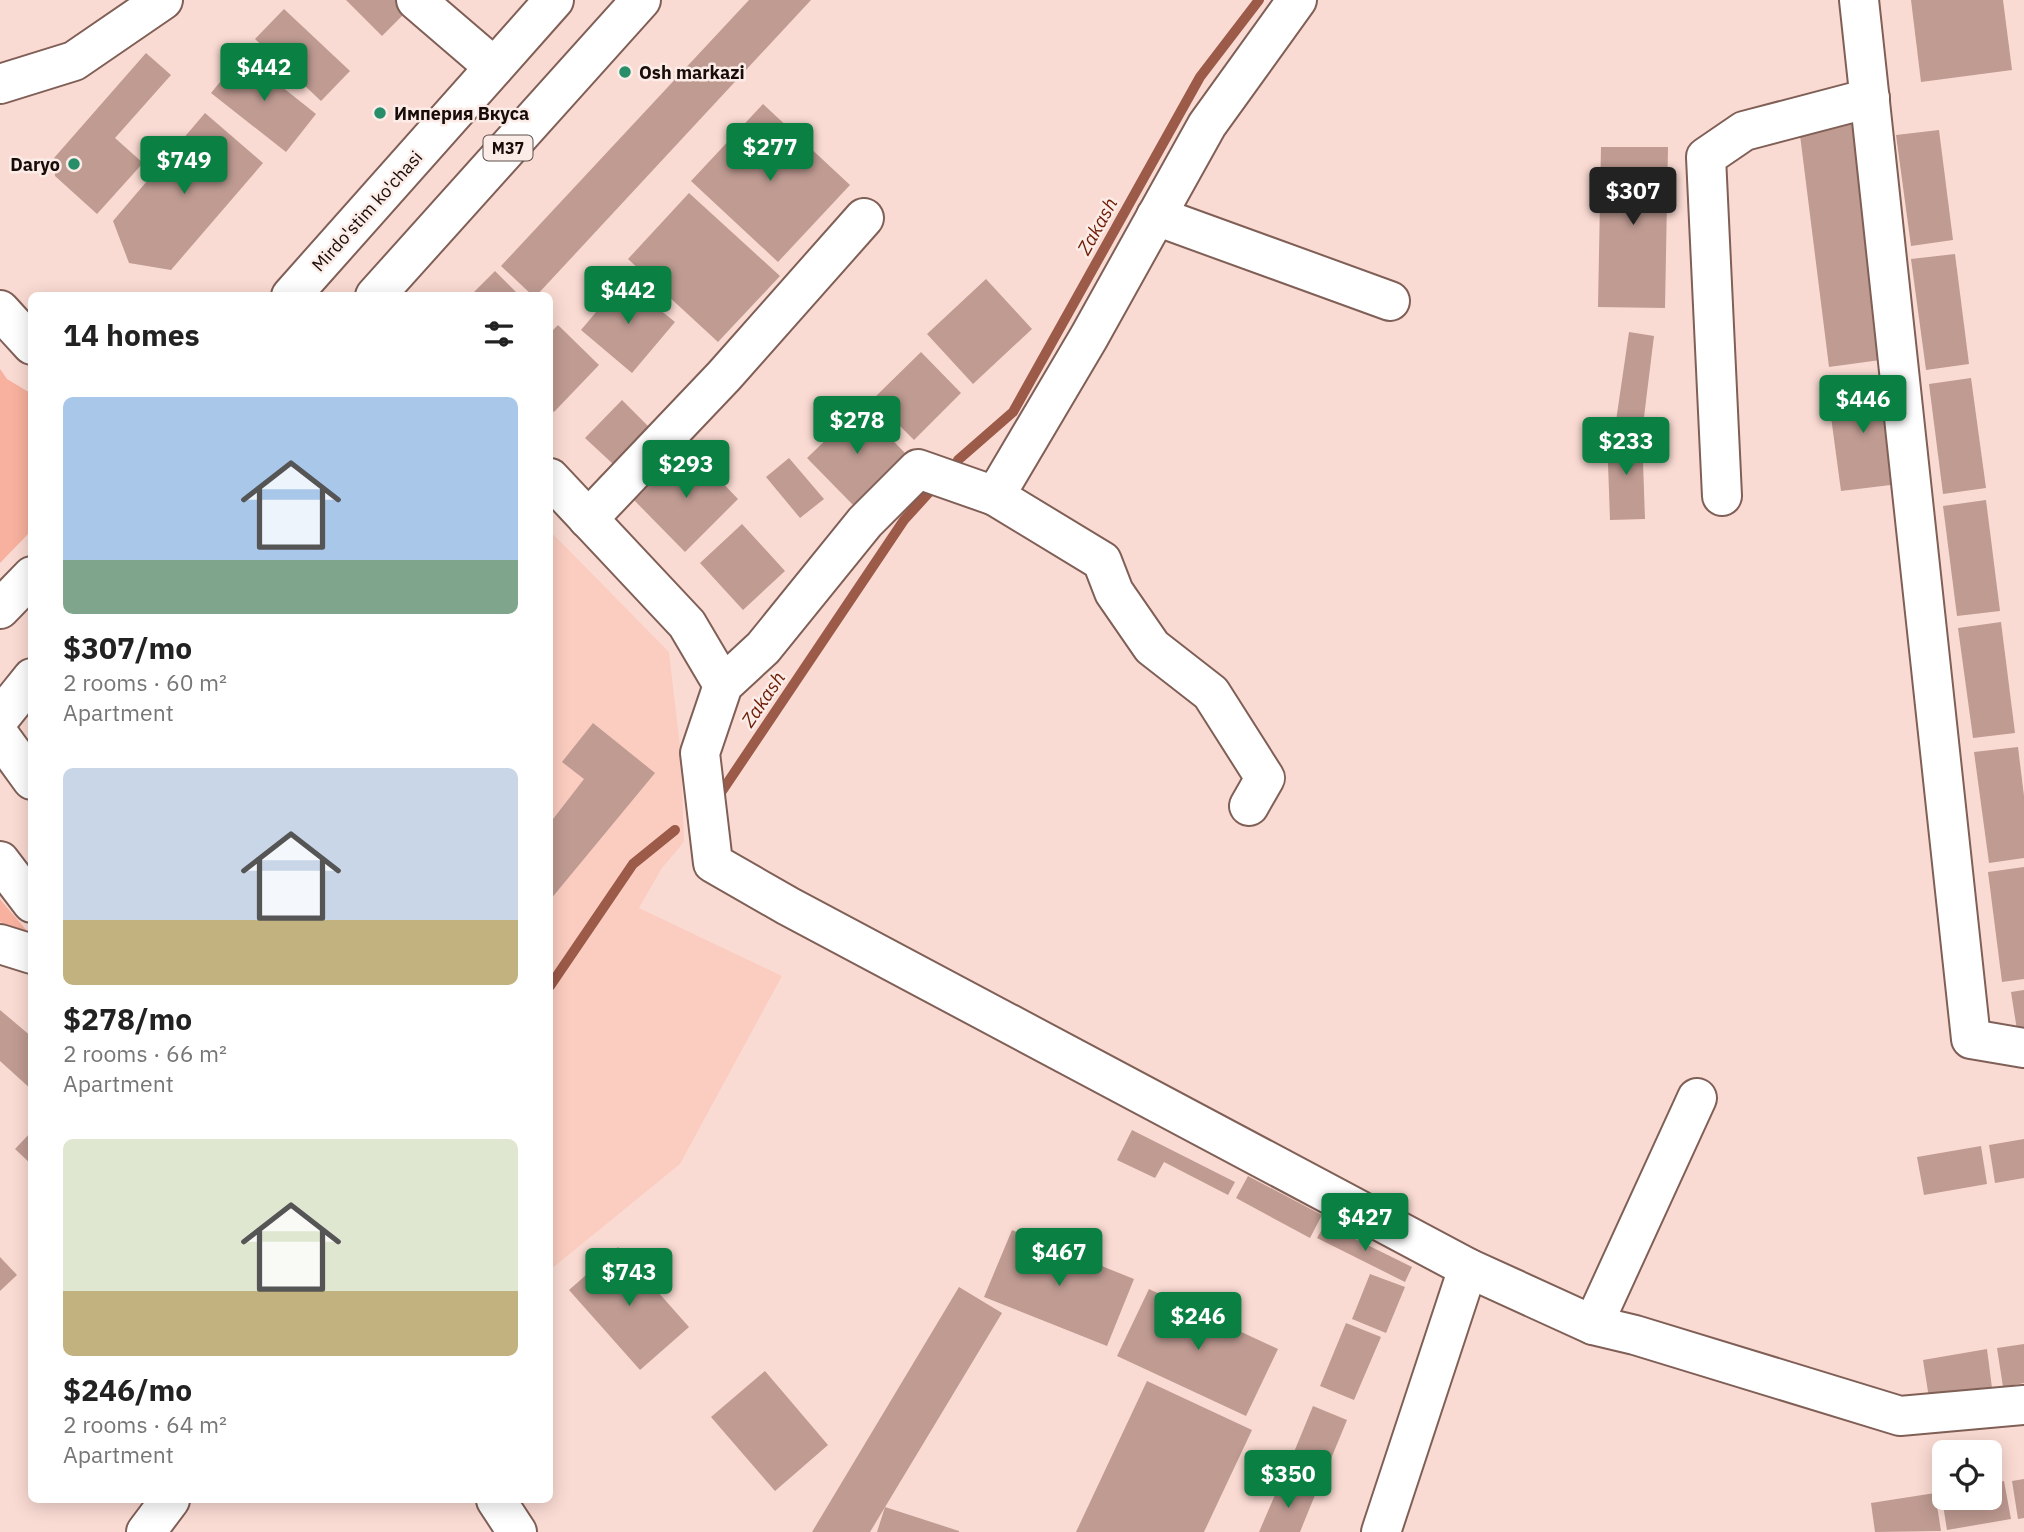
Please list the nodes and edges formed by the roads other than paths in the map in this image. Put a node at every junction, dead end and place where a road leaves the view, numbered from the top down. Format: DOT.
graph roads {
  1 [pos="163,0"];
  2 [pos="416,0"];
  3 [pos="554,0"];
  4 [pos="641,0"];
  5 [pos="1297,0"];
  6 [pos="1859,0"];
  7 [pos="494,67"];
  8 [pos="0,84"];
  9 [pos="1870,98"];
  10 [pos="1156,216"];
  11 [pos="864,218"];
  12 [pos="295,292"];
  13 [pos="379,292"];
  14 [pos="1390,301"];
  15 [pos="0,310"];
  16 [pos="28,341"];
  17 [pos="553,481"];
  18 [pos="995,496"];
  19 [pos="1722,496"];
  20 [pos="588,519"];
  21 [pos="28,580"];
  22 [pos="0,609"];
  23 [pos="28,683"];
  24 [pos="723,685"];
  25 [pos="0,718"];
  26 [pos="0,736"];
  27 [pos="28,774"];
  28 [pos="1249,806"];
  29 [pos="0,861"];
  30 [pos="28,898"];
  31 [pos="0,944"];
  32 [pos="28,953"];
  33 [pos="2024,1048"];
  34 [pos="1697,1098"];
  35 [pos="1468,1268"];
  36 [pos="1593,1325"];
  37 [pos="2024,1405"];
  38 [pos="168,1503"];
  39 [pos="498,1503"];
  40 [pos="146,1532"];
  41 [pos="517,1532"];
  42 [pos="1381,1532"];
  1 -- 8 [label="main road"];
  2 -- 7 [label="main road"];
  3 -- 7 [label="main road, Mirdo'stim ko'chasi"];
  4 -- 13 [label="main road, M37"];
  5 -- 10 [label="main road"];
  6 -- 9 [label="main road"];
  7 -- 12 [label="main road, Mirdo'stim ko'chasi"];
  9 -- 19 [label="main road"];
  9 -- 33 [label="main road"];
  10 -- 14 [label="main road"];
  10 -- 18 [label="main road"];
  11 -- 20 [label="main road"];
  15 -- 16 [label="main road"];
  17 -- 20 [label="main road"];
  18 -- 24 [label="main road"];
  18 -- 28 [label="main road"];
  20 -- 24 [label="main road"];
  21 -- 22 [label="main road"];
  23 -- 25 [label="main road"];
  24 -- 35 [label="main road"];
  26 -- 27 [label="main road"];
  29 -- 30 [label="main road"];
  31 -- 32 [label="main road"];
  34 -- 36 [label="main road"];
  35 -- 36 [label="main road"];
  35 -- 42 [label="main road"];
  36 -- 37 [label="main road"];
  38 -- 40 [label="main road"];
  39 -- 41 [label="main road"];
}
